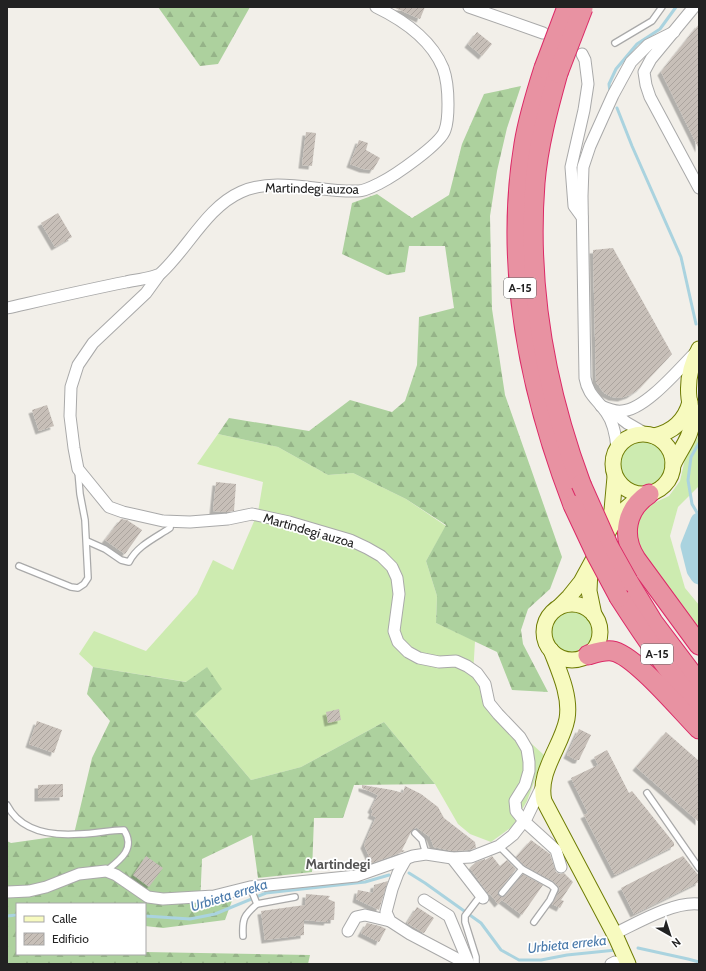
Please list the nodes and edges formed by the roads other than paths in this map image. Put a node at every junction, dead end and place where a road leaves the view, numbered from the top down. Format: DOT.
graph roads {
  1 [pos="376,7"];
  2 [pos="470,7"];
  3 [pos="578,7"];
  4 [pos="662,7"];
  5 [pos="694,7"];
  6 [pos="674,32"];
  7 [pos="543,33"];
  8 [pos="615,43"];
  9 [pos="582,54"];
  10 [pos="551,71"];
  11 [pos="699,188"];
  12 [pos="582,217"];
  13 [pos="159,275"];
  14 [pos="7,308"];
  15 [pos="699,349"];
  16 [pos="690,402"];
  17 [pos="605,407"];
  18 [pos="650,435"];
  19 [pos="617,449"];
  20 [pos="673,465"];
  21 [pos="78,469"];
  22 [pos="615,477"];
  23 [pos="647,494"];
  24 [pos="171,521"];
  25 [pos="607,532"];
  26 [pos="87,541"];
  27 [pos="18,566"];
  28 [pos="590,566"];
  29 [pos="624,589"];
  30 [pos="559,607"];
  31 [pos="594,615"];
  32 [pos="699,644"];
  33 [pos="551,650"];
  34 [pos="582,657"];
  35 [pos="699,683"];
  36 [pos="565,694"];
  37 [pos="699,708"];
  38 [pos="699,729"];
  39 [pos="543,784"];
  40 [pos="647,793"];
  41 [pos="7,805"];
  42 [pos="544,808"];
  43 [pos="526,819"];
  44 [pos="415,833"];
  45 [pos="499,846"];
  46 [pos="426,854"];
  47 [pos="452,858"];
  48 [pos="406,859"];
  49 [pos="561,867"];
  50 [pos="699,868"];
  51 [pos="522,869"];
  52 [pos="106,871"];
  53 [pos="251,890"];
  54 [pos="7,892"];
  55 [pos="502,893"];
  56 [pos="295,897"];
  57 [pos="482,897"];
  58 [pos="424,900"];
  59 [pos="256,903"];
  60 [pos="699,904"];
  61 [pos="390,921"];
  62 [pos="534,922"];
  63 [pos="348,931"];
  64 [pos="243,936"];
  65 [pos="615,936"];
  66 [pos="621,963"];
  67 [pos="468,964"];
  68 [pos="476,964"];
  69 [pos="635,964"];
  1 -- 13 [label="street, Martindegi auzoa"];
  2 -- 7 [label="street"];
  3 -- 10 [label="highway, A-15, bridge"];
  4 -- 8 [label="lane"];
  5 -- 6 [label="street"];
  6 -- 11 [label="street"];
  6 -- 12 [label="street"];
  9 -- 12 [label="street"];
  10 -- 29 [label="highway, A-15, bridge"];
  10 -- 29 [label="highway, A-15, bridge"];
  12 -- 17 [label="street"];
  13 -- 14 [label="street"];
  13 -- 21 [label="street, Martindegi auzoa"];
  15 -- 16 [label="main road"];
  15 -- 17 [label="street"];
  16 -- 18 [label="main road"];
  16 -- 20 [label="main road"];
  17 -- 18 [label="street"];
  17 -- 19 [label="street"];
  18 -- 19 [label="main road"];
  18 -- 20 [label="main road"];
  19 -- 22 [label="main road"];
  20 -- 23 [label="main road"];
  21 -- 24 [label="street, Martindegi auzoa"];
  21 -- 26 [label="lane, Martindegi auzoa"];
  22 -- 23 [label="main road"];
  22 -- 25 [label="main road"];
  23 -- 25 [label="main road"];
  23 -- 32 [label="highway"];
  24 -- 26 [label="lane"];
  24 -- 43 [label="street, Martindegi auzoa"];
  25 -- 28 [label="main road"];
  26 -- 27 [label="lane, Martindegi auzoa"];
  28 -- 30 [label="main road"];
  28 -- 31 [label="main road"];
  29 -- 35 [label="highway, A-15"];
  29 -- 37 [label="highway, A-15"];
  30 -- 31 [label="main road"];
  30 -- 33 [label="main road"];
  31 -- 34 [label="main road"];
  33 -- 34 [label="main road"];
  33 -- 36 [label="main road"];
  34 -- 36 [label="main road"];
  34 -- 38 [label="highway"];
  36 -- 39 [label="main road"];
  39 -- 42 [label="main road"];
  39 -- 43 [label="street"];
  40 -- 50 [label="lane"];
  41 -- 52 [label="lane"];
  42 -- 43 [label="street"];
  42 -- 65 [label="main road"];
  43 -- 45 [label="street"];
  43 -- 49 [label="street"];
  44 -- 46 [label="lane"];
  45 -- 47 [label="street"];
  45 -- 51 [label="lane"];
  46 -- 47 [label="street"];
  46 -- 48 [label="street"];
  47 -- 57 [label="street"];
  48 -- 53 [label="street"];
  48 -- 61 [label="street"];
  51 -- 55 [label="lane"];
  51 -- 62 [label="lane"];
  52 -- 53 [label="street"];
  52 -- 54 [label="street"];
  53 -- 59 [label="lane"];
  56 -- 59 [label="lane"];
  57 -- 68 [label="lane"];
  58 -- 67 [label="street"];
  59 -- 64 [label="lane"];
  60 -- 65 [label="street"];
  61 -- 63 [label="street"];
  61 -- 67 [label="street"];
  65 -- 66 [label="main road"];
  65 -- 69 [label="main road"];
}
